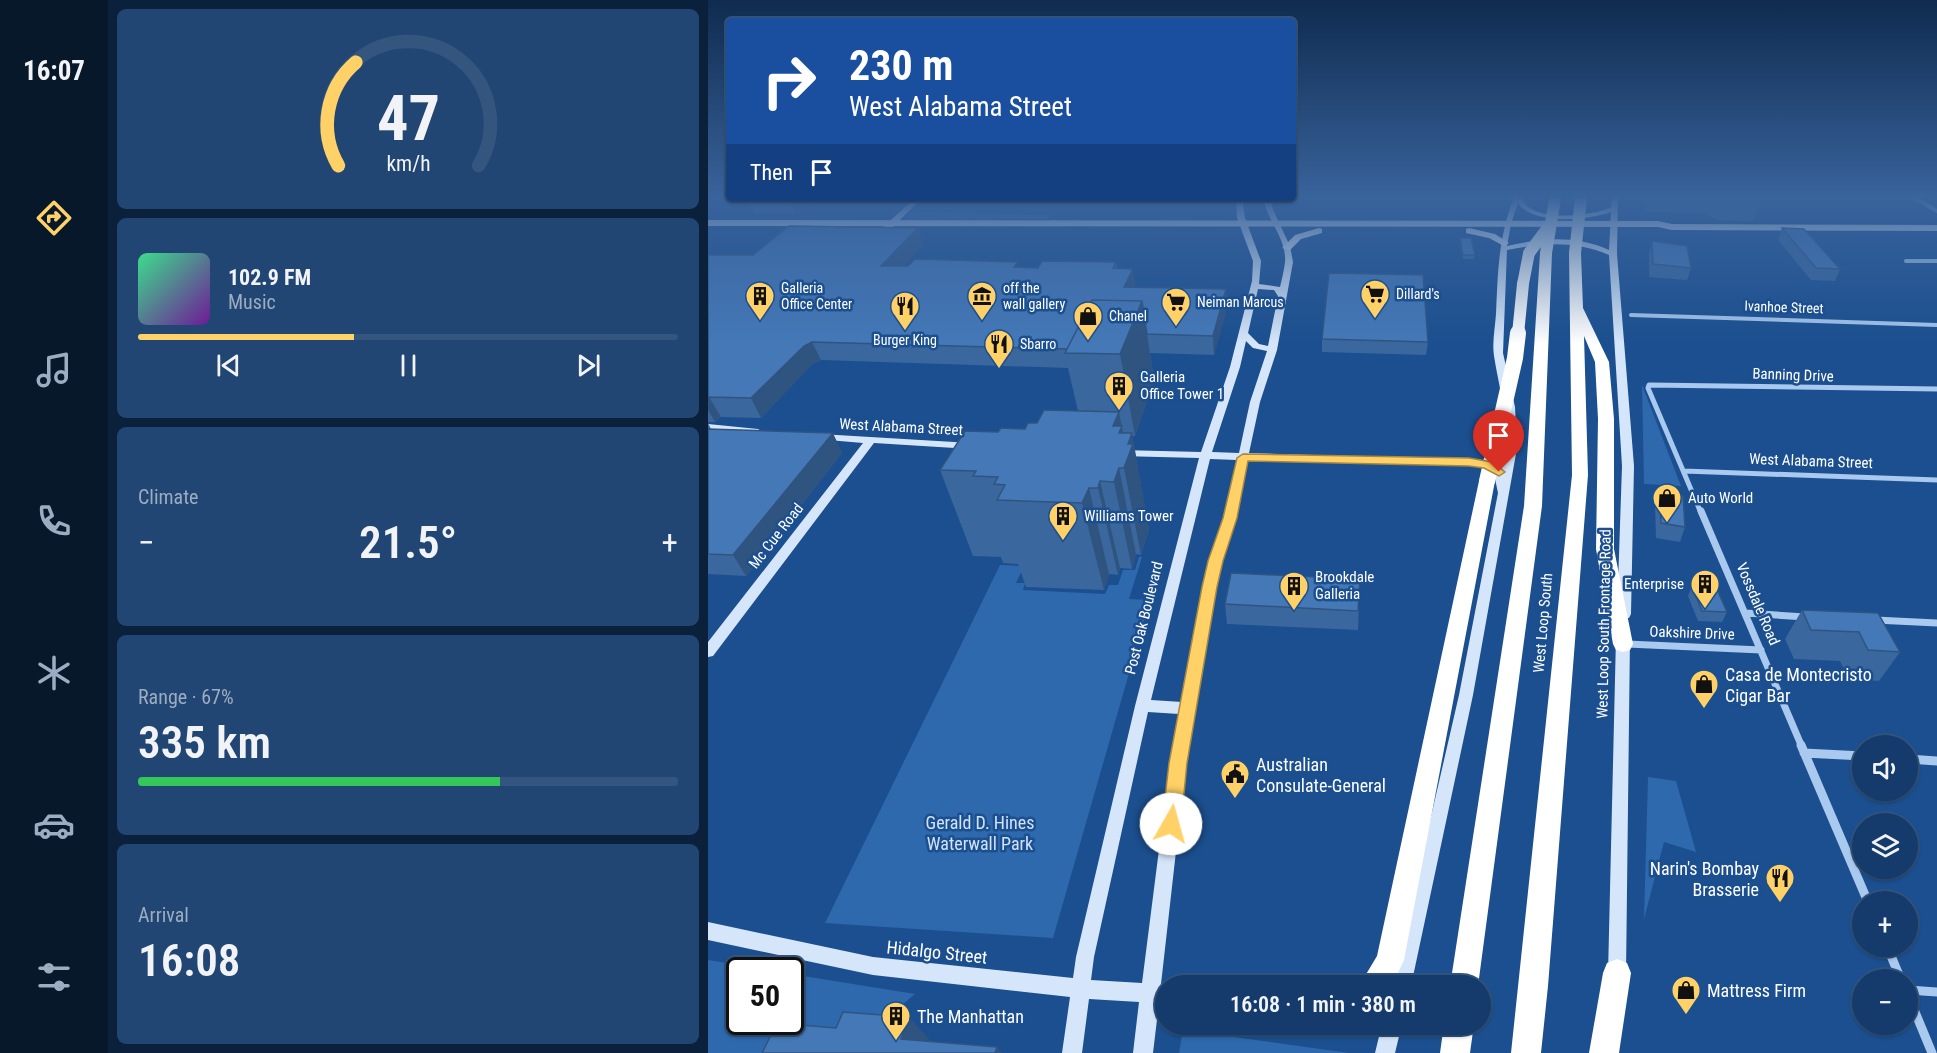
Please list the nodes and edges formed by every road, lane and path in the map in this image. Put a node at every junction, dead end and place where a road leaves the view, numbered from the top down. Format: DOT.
graph roads {
  1 [pos="1252,246"];
  2 [pos="1503,246"];
  3 [pos="1534,246"];
  4 [pos="1547,246"];
  5 [pos="1576,246"];
  6 [pos="1596,246"];
  7 [pos="1613,246"];
  8 [pos="1287,248"];
  9 [pos="1613,254"];
  10 [pos="1906,261"];
  11 [pos="1937,261"];
  12 [pos="1255,286"];
  13 [pos="1283,297"];
  14 [pos="1575,303"];
  15 [pos="1631,315"];
  16 [pos="1937,325"];
  17 [pos="1245,335"];
  18 [pos="1272,350"];
  19 [pos="1649,385"];
  20 [pos="1937,389"];
  21 [pos="710,428"];
  22 [pos="768,434"];
  23 [pos="803,436"];
  24 [pos="870,441"];
  25 [pos="987,447"];
  26 [pos="1103,452"];
  27 [pos="1205,456"];
  28 [pos="1243,458"];
  29 [pos="1684,471"];
  30 [pos="1937,480"];
  31 [pos="1496,487"];
  32 [pos="1746,614"];
  33 [pos="1817,617"];
  34 [pos="1865,620"];
  35 [pos="1937,623"];
  36 [pos="1623,644"];
  37 [pos="1761,650"];
  38 [pos="708,652"];
  39 [pos="1142,706"];
  40 [pos="1188,708"];
  41 [pos="1804,753"];
  42 [pos="1852,755"];
  43 [pos="1918,759"];
  44 [pos="1937,760"];
  45 [pos="1863,891"];
  46 [pos="708,931"];
  47 [pos="1617,973"];
  48 [pos="1160,975"];
  49 [pos="1382,975"];
  50 [pos="1403,975"];
  51 [pos="1466,975"];
  52 [pos="1534,986"];
  53 [pos="1081,989"];
  54 [pos="1918,991"];
  55 [pos="1937,992"];
  56 [pos="1155,993"];
  57 [pos="1155,1005"];
  58 [pos="1918,1019"];
  59 [pos="1389,1035"];
  60 [pos="1457,1035"];
  61 [pos="1072,1053"];
  62 [pos="1143,1053"];
  63 [pos="1385,1053"];
  64 [pos="1455,1053"];
  65 [pos="1526,1053"];
  66 [pos="1534,1053"];
  67 [pos="1604,1053"];
  68 [pos="1617,1053"];
  69 [pos="1932,1053"];
  1 -- 12 [label="main road, Post Oak Boulevard"];
  2 -- 31 [label="main road"];
  3 -- 31 [label="highway, bridge"];
  4 -- 51 [label="highway, West Loop South, bridge"];
  5 -- 14 [label="highway, West Loop South, bridge"];
  6 -- 9 [label="main road"];
  7 -- 9 [label="main road, West Loop South Frontage Road"];
  8 -- 13 [label="main road"];
  9 -- 36 [label="main road, West Loop South Frontage Road"];
  10 -- 11 [label="street"];
  12 -- 13 [label="main road"];
  12 -- 17 [label="main road, Post Oak Boulevard"];
  13 -- 18 [label="main road"];
  14 -- 36 [label="highway"];
  14 -- 52 [label="highway, West Loop South"];
  15 -- 16 [label="street, Ivanhoe Street"];
  17 -- 18 [label="main road"];
  17 -- 27 [label="main road, Post Oak Boulevard"];
  18 -- 28 [label="main road"];
  19 -- 20 [label="street, Banning Drive"];
  19 -- 29 [label="street, Vossdale Road"];
  21 -- 22 [label="main road"];
  23 -- 24 [label="main road, West Alabama Street"];
  24 -- 25 [label="main road, West Alabama Street"];
  24 -- 38 [label="main road, Mc Cue Road"];
  26 -- 27 [label="main road"];
  27 -- 28 [label="main road"];
  27 -- 39 [label="main road, Post Oak Boulevard"];
  28 -- 31 [label="main road"];
  28 -- 40 [label="main road"];
  29 -- 30 [label="street, West Alabama Street"];
  29 -- 32 [label="street, Vossdale Road"];
  31 -- 49 [label="highway"];
  31 -- 50 [label="main road"];
  32 -- 33 [label="street, Oakshire Drive"];
  32 -- 37 [label="street, Vossdale Road"];
  34 -- 35 [label="street"];
  36 -- 37 [label="street, Oakshire Drive"];
  36 -- 47 [label="main road, West Loop South Frontage Road"];
  37 -- 41 [label="street, Vossdale Road"];
  39 -- 40 [label="main road"];
  39 -- 53 [label="main road, Post Oak Boulevard"];
  40 -- 48 [label="main road"];
  41 -- 42 [label="street"];
  41 -- 45 [label="street, Vossdale Road"];
  43 -- 44 [label="street"];
  46 -- 53 [label="main road, Hidalgo Street"];
  47 -- 67 [label="highway"];
  47 -- 68 [label="main road, West Loop South Frontage Road"];
  52 -- 65 [label="highway, West Loop South"];
  52 -- 66 [label="highway"];
  53 -- 56 [label="main road, Hidalgo Street"];
  53 -- 61 [label="main road, Post Oak Boulevard"];
  54 -- 55 [label="street"];
  57 -- 62 [label="main road"];
  58 -- 69 [label="street"];
  59 -- 63 [label="main road"];
  60 -- 64 [label="highway"];
}
